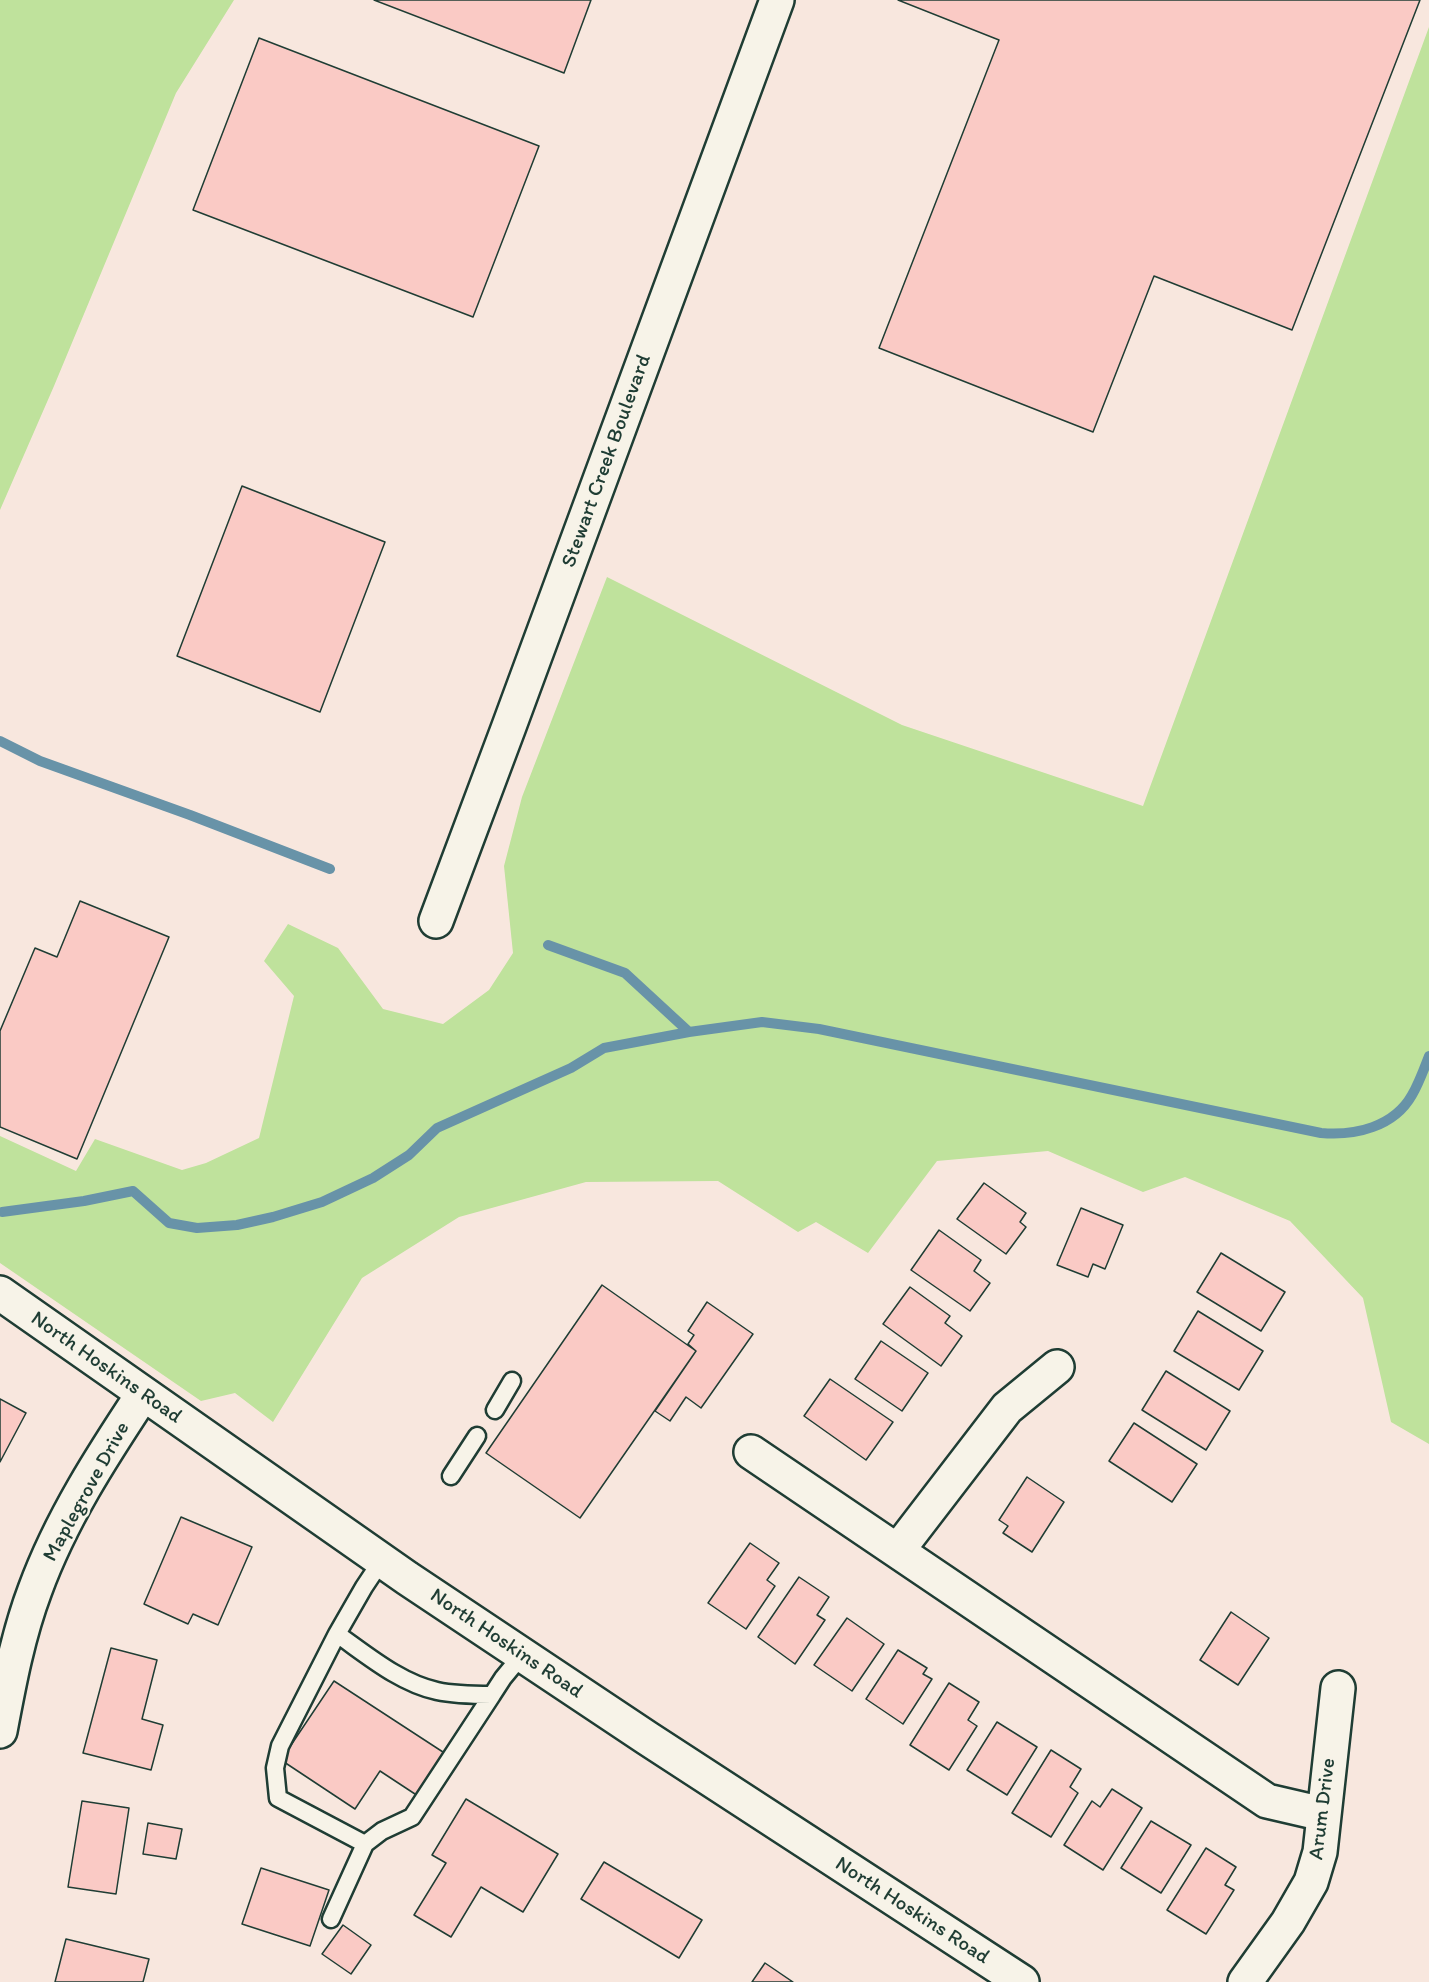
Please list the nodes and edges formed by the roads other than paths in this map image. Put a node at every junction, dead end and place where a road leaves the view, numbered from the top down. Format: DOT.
graph roads {
  1 [pos="777,0"];
  2 [pos="436,921"];
  3 [pos="0,1293"];
  4 [pos="1057,1367"];
  5 [pos="512,1381"];
  6 [pos="143,1394"];
  7 [pos="495,1410"];
  8 [pos="477,1437"];
  9 [pos="751,1452"];
  10 [pos="451,1476"];
  11 [pos="898,1550"];
  12 [pos="382,1560"];
  13 [pos="336,1634"];
  14 [pos="522,1654"];
  15 [pos="1338,1688"];
  16 [pos="492,1695"];
  17 [pos="0,1731"];
  18 [pos="1323,1814"];
  19 [pos="365,1845"];
  20 [pos="331,1919"];
  21 [pos="1022,1982"];
  22 [pos="1245,1982"];
  1 -- 2 [label="street, Stewart Creek Boulevard"];
  3 -- 6 [label="street, North Hoskins Road"];
  4 -- 11 [label="street"];
  5 -- 7 [label="lane"];
  6 -- 12 [label="street, North Hoskins Road"];
  6 -- 17 [label="street, Maplegrove Drive"];
  8 -- 10 [label="lane"];
  9 -- 11 [label="street"];
  11 -- 18 [label="street"];
  12 -- 13 [label="lane"];
  12 -- 14 [label="street, North Hoskins Road"];
  13 -- 16 [label="lane"];
  13 -- 19 [label="lane"];
  14 -- 16 [label="lane"];
  14 -- 21 [label="street, North Hoskins Road"];
  15 -- 18 [label="street, Arum Drive"];
  16 -- 19 [label="lane"];
  18 -- 22 [label="street, Arum Drive"];
  19 -- 20 [label="lane"];
}
